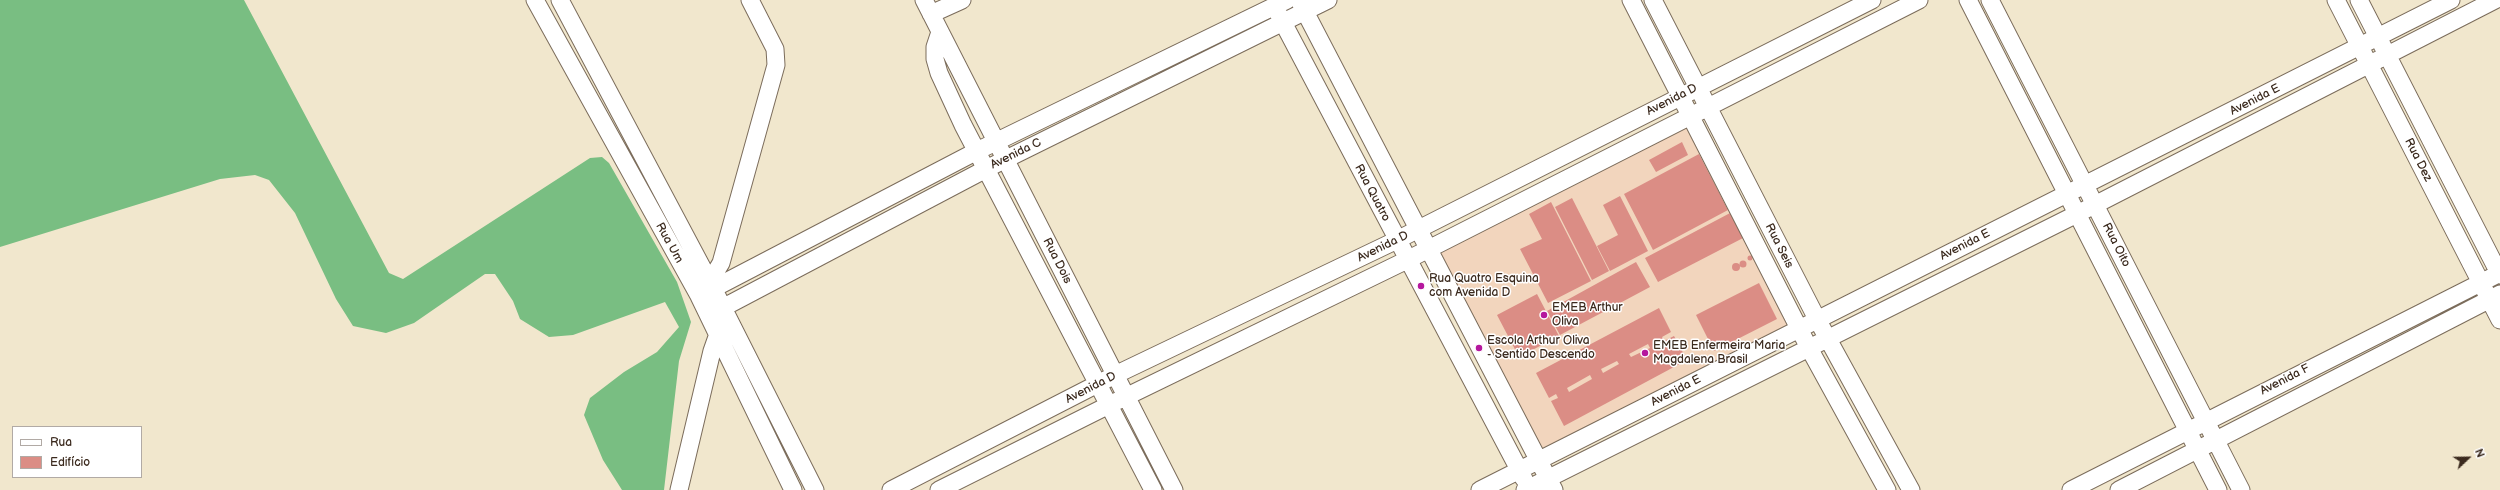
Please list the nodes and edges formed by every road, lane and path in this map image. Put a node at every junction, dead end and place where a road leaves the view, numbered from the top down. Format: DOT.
graph roads {
  1 [pos="561,0"];
  2 [pos="750,0"];
  3 [pos="962,0"];
  4 [pos="1328,0"];
  5 [pos="1631,0"];
  6 [pos="1653,0"];
  7 [pos="1872,0"];
  8 [pos="1919,0"];
  9 [pos="1968,0"];
  10 [pos="1990,0"];
  11 [pos="2336,0"];
  12 [pos="2359,0"];
  13 [pos="2451,0"];
  14 [pos="2495,0"];
  15 [pos="1278,2"];
  16 [pos="538,6"];
  17 [pos="1302,6"];
  18 [pos="928,7"];
  19 [pos="1284,23"];
  20 [pos="940,32"];
  21 [pos="2378,37"];
  22 [pos="2359,46"];
  23 [pos="2387,55"];
  24 [pos="2368,64"];
  25 [pos="1699,86"];
  26 [pos="1681,96"];
  27 [pos="1709,105"];
  28 [pos="1690,114"];
  29 [pos="996,142"];
  30 [pos="977,151"];
  31 [pos="1005,160"];
  32 [pos="986,169"];
  33 [pos="2086,186"];
  34 [pos="2067,194"];
  35 [pos="2095,204"];
  36 [pos="2077,214"];
  37 [pos="1418,229"];
  38 [pos="1397,240"];
  39 [pos="1427,249"];
  40 [pos="1407,260"];
  41 [pos="2500,273"];
  42 [pos="2480,281"];
  43 [pos="704,289"];
  44 [pos="2495,296"];
  45 [pos="1817,319"];
  46 [pos="719,320"];
  47 [pos="2500,320"];
  48 [pos="1799,329"];
  49 [pos="1828,339"];
  50 [pos="1809,348"];
  51 [pos="1115,375"];
  52 [pos="1098,385"];
  53 [pos="1126,397"];
  54 [pos="1108,405"];
  55 [pos="2206,420"];
  56 [pos="2187,430"];
  57 [pos="2216,441"];
  58 [pos="2197,450"];
  59 [pos="1539,461"];
  60 [pos="1519,470"];
  61 [pos="1551,484"];
  62 [pos="1528,489"];
  63 [pos="679,490"];
  64 [pos="793,490"];
  65 [pos="815,490"];
  66 [pos="891,490"];
  67 [pos="939,490"];
  68 [pos="1153,490"];
  69 [pos="1174,490"];
  70 [pos="1480,490"];
  71 [pos="1887,490"];
  72 [pos="1911,490"];
  73 [pos="2071,490"];
  74 [pos="2119,490"];
  75 [pos="2218,490"];
  76 [pos="2241,490"];
  1 -- 16 [label="street"];
  1 -- 43 [label="street, Rua Um"];
  2 -- 43 [label="street"];
  3 -- 18 [label="street"];
  4 -- 17 [label="street, Avenida C"];
  5 -- 26 [label="street, Rua Seis"];
  6 -- 25 [label="street, Rua Seis"];
  7 -- 25 [label="street, Avenida D"];
  8 -- 27 [label="street, Avenida D"];
  9 -- 34 [label="street, Rua Oito"];
  10 -- 33 [label="street, Rua Oito"];
  11 -- 22 [label="street, Rua Dez"];
  12 -- 21 [label="street, Rua Dez"];
  13 -- 21 [label="street, Avenida E"];
  14 -- 23 [label="street, Avenida E"];
  15 -- 19 [label="street, Rua Quatro"];
  15 -- 29 [label="street, Avenida C"];
  16 -- 43 [label="street, Rua Um"];
  17 -- 19 [label="street, Avenida C"];
  17 -- 37 [label="street, Rua Quatro"];
  18 -- 20 [label="street, Rua Dois"];
  19 -- 31 [label="street, Avenida C"];
  19 -- 38 [label="street, Rua Quatro"];
  20 -- 29 [label="street, Rua Dois"];
  20 -- 30 [label="street, Rua Dois"];
  21 -- 22 [label="street, Avenida E"];
  21 -- 23 [label="street, Rua Dez"];
  22 -- 24 [label="street, Rua Dez"];
  22 -- 33 [label="street, Avenida E"];
  23 -- 24 [label="street, Avenida E"];
  23 -- 41 [label="street, Rua Dez"];
  24 -- 35 [label="street, Avenida E"];
  24 -- 42 [label="street, Rua Dez"];
  25 -- 26 [label="street, Avenida D"];
  25 -- 27 [label="street, Rua Seis"];
  26 -- 28 [label="street, Rua Seis"];
  26 -- 37 [label="street, Avenida D"];
  27 -- 28 [label="street, Avenida D"];
  27 -- 45 [label="street, Rua Seis"];
  28 -- 39 [label="street, Avenida D"];
  28 -- 48 [label="street, Rua Seis"];
  29 -- 30 [label="street, Avenida C"];
  29 -- 31 [label="street, Rua Dois"];
  30 -- 32 [label="street, Rua Dois"];
  30 -- 43 [label="street, Avenida C"];
  31 -- 32 [label="street, Avenida C"];
  31 -- 51 [label="street, Rua Dois"];
  32 -- 46 [label="street, Avenida C"];
  32 -- 52 [label="street, Rua Dois"];
  33 -- 34 [label="street, Avenida E"];
  33 -- 35 [label="street, Rua Oito"];
  34 -- 36 [label="street, Rua Oito"];
  34 -- 45 [label="street, Avenida E"];
  35 -- 36 [label="street, Avenida E"];
  35 -- 55 [label="street, Rua Oito"];
  36 -- 49 [label="street, Avenida E"];
  36 -- 56 [label="street, Rua Oito"];
  37 -- 38 [label="street, Avenida D"];
  37 -- 39 [label="street, Rua Quatro"];
  38 -- 40 [label="street, Rua Quatro"];
  38 -- 51 [label="street, Avenida D"];
  39 -- 40 [label="street, Avenida D"];
  39 -- 59 [label="street, Rua Quatro"];
  40 -- 53 [label="street, Avenida D"];
  40 -- 60 [label="street, Rua Quatro"];
  41 -- 42 [label="street, Avenida F"];
  42 -- 44 [label="street, Rua Dez"];
  42 -- 55 [label="street, Avenida F"];
  43 -- 46 [label="street, Rua Um"];
  44 -- 47 [label="street, Rua Dez"];
  44 -- 57 [label="street, Avenida F"];
  45 -- 48 [label="street, Avenida E"];
  45 -- 49 [label="street, Rua Seis"];
  46 -- 63 [label="street"];
  46 -- 64 [label="street, Rua Um"];
  46 -- 65 [label="street, Rua Um"];
  48 -- 50 [label="street, Rua Seis"];
  48 -- 59 [label="street, Avenida E"];
  49 -- 50 [label="street, Avenida E"];
  49 -- 72 [label="street, Rua Seis"];
  50 -- 61 [label="street, Avenida E"];
  50 -- 71 [label="street, Rua Seis"];
  51 -- 52 [label="street, Avenida D"];
  51 -- 53 [label="street, Rua Dois"];
  52 -- 54 [label="street, Rua Dois"];
  52 -- 66 [label="street, Avenida D"];
  53 -- 54 [label="street, Avenida D"];
  53 -- 69 [label="street, Rua Dois"];
  54 -- 67 [label="street, Avenida D"];
  54 -- 68 [label="street, Rua Dois"];
  55 -- 56 [label="street, Avenida F"];
  55 -- 57 [label="street, Rua Oito"];
  56 -- 58 [label="street, Rua Oito"];
  56 -- 73 [label="street, Avenida F"];
  57 -- 58 [label="street, Avenida F"];
  57 -- 76 [label="street, Rua Oito"];
  58 -- 74 [label="street, Avenida F"];
  58 -- 75 [label="street, Rua Oito"];
  59 -- 60 [label="street, Avenida E"];
  59 -- 61 [label="street, Rua Quatro"];
  60 -- 62 [label="street, Rua Quatro"];
  60 -- 70 [label="street, Avenida E"];
  61 -- 62 [label="street, Avenida E"];
}
